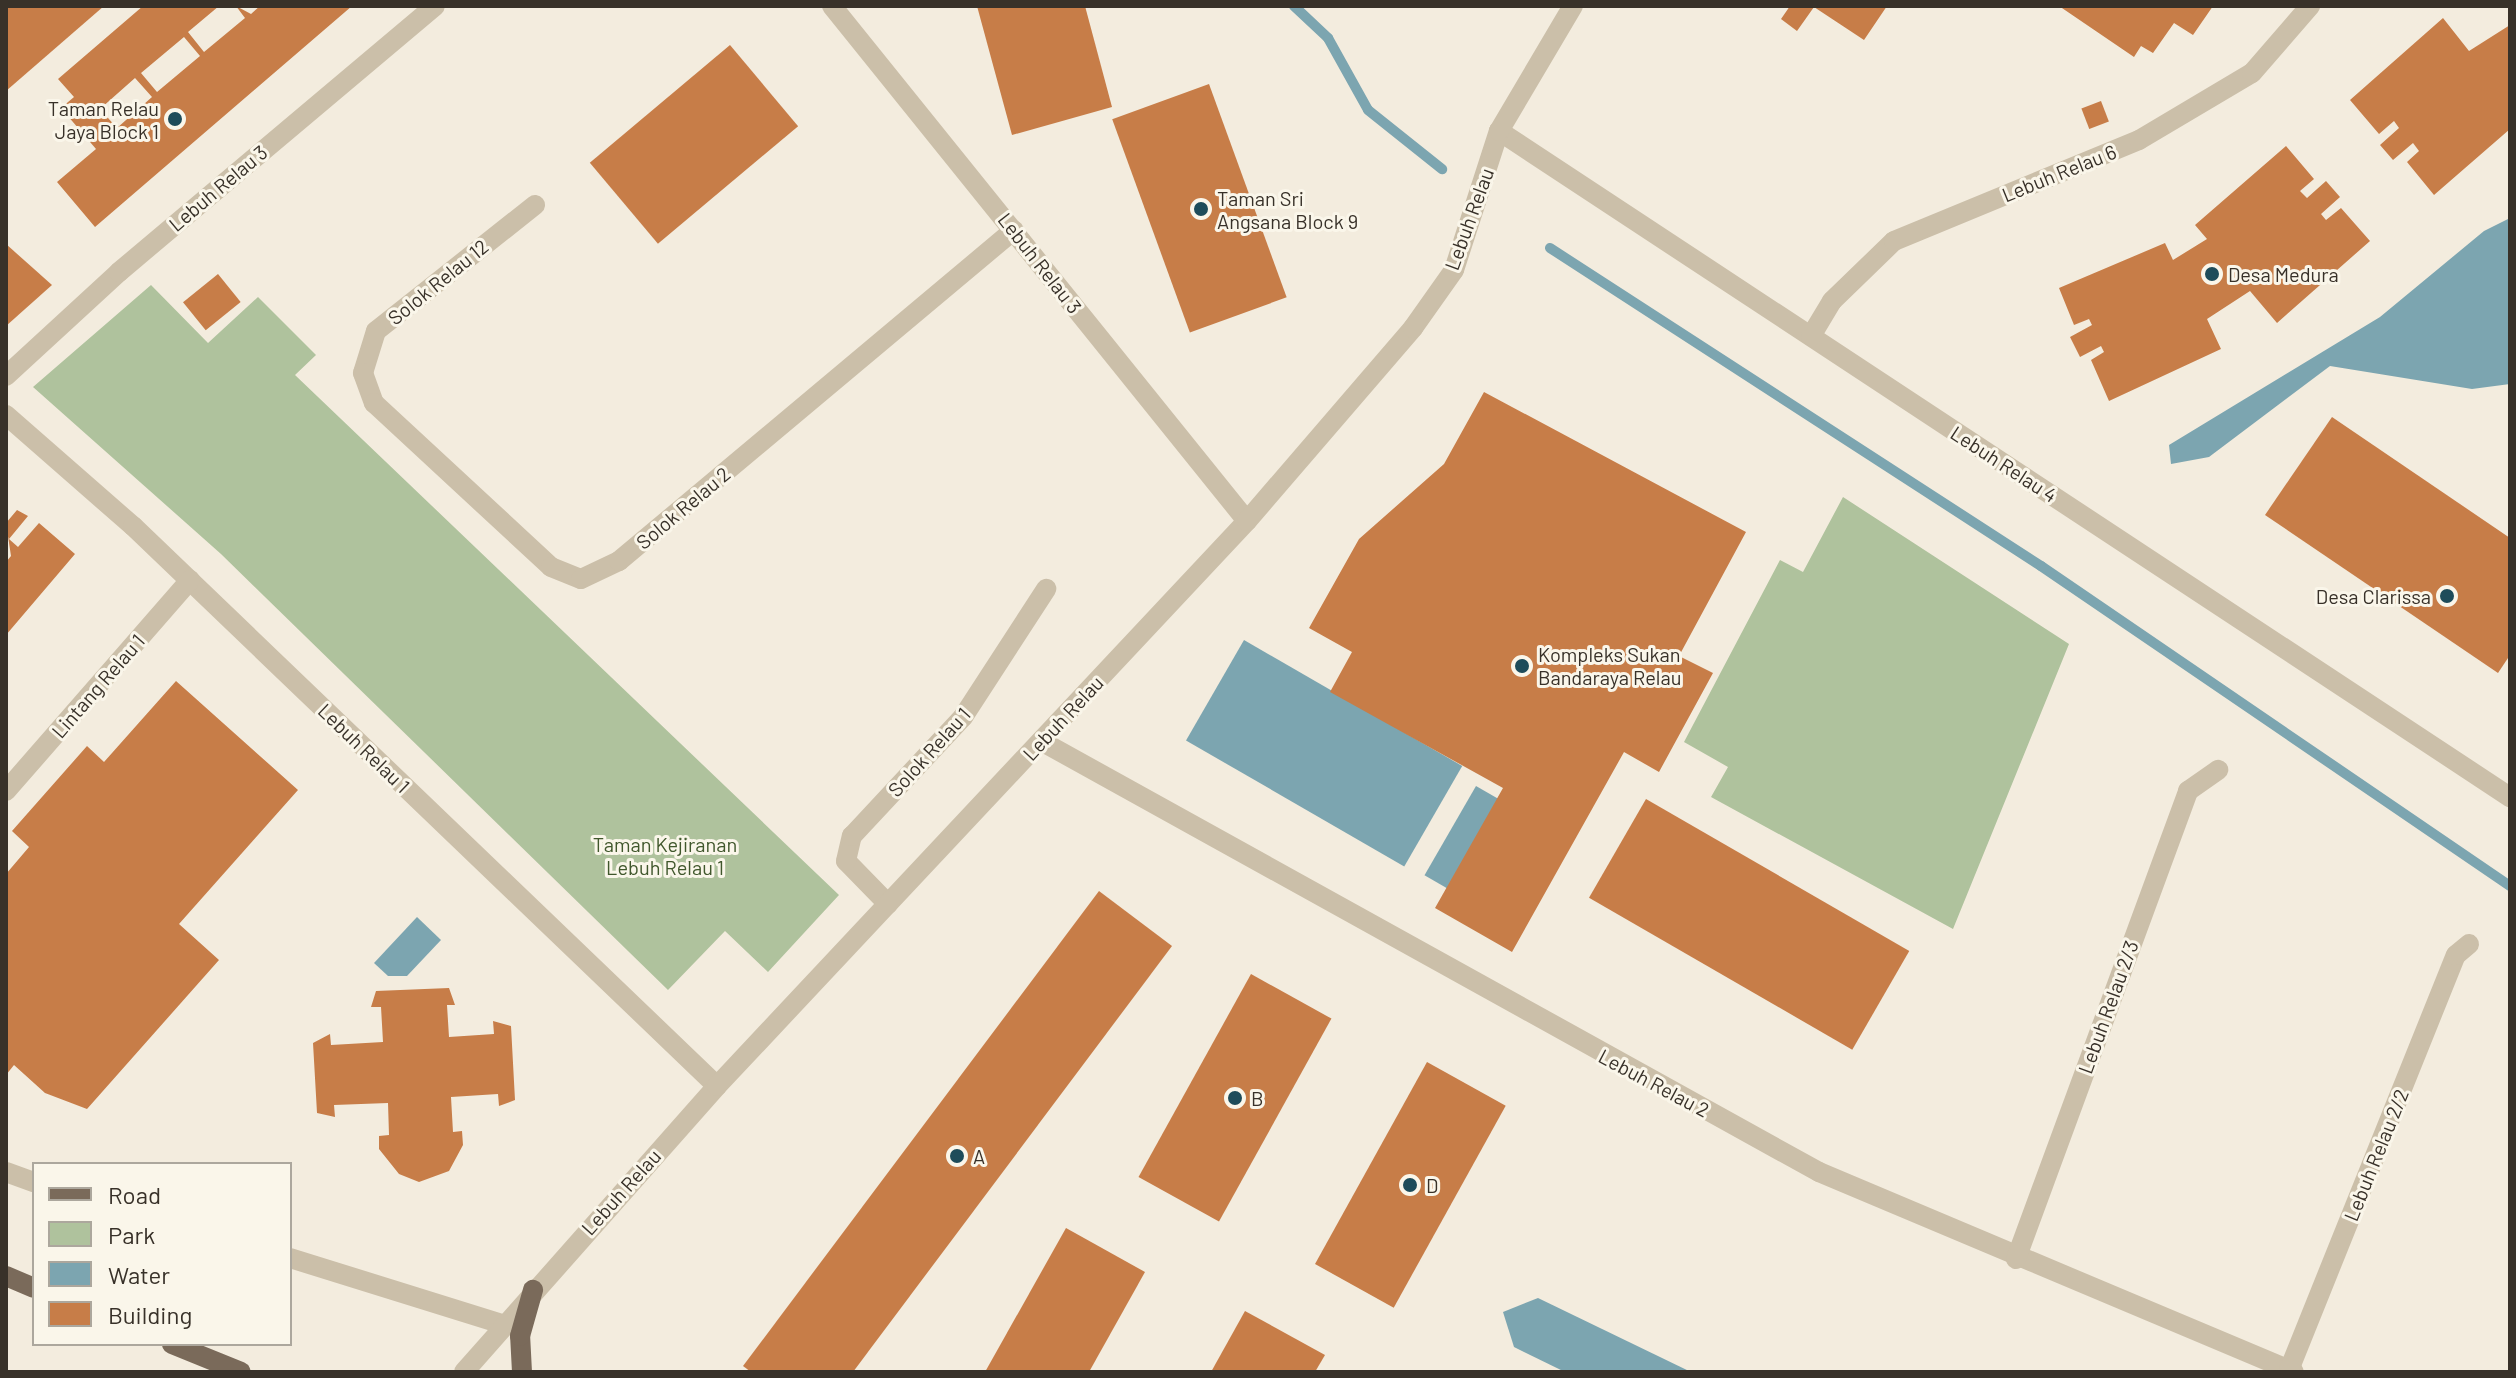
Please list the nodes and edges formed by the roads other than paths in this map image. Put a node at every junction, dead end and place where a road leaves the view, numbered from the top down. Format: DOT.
graph roads {
  1 [pos="435,6"];
  2 [pos="832,6"];
  3 [pos="1573,6"];
  4 [pos="2310,6"];
  5 [pos="1499,131"];
  6 [pos="535,205"];
  7 [pos="1014,230"];
  8 [pos="1811,336"];
  9 [pos="363,373"];
  10 [pos="6,376"];
  11 [pos="6,415"];
  12 [pos="1247,521"];
  13 [pos="190,580"];
  14 [pos="1046,589"];
  15 [pos="1041,741"];
  16 [pos="2218,770"];
  17 [pos="6,791"];
  18 [pos="2510,797"];
  19 [pos="888,904"];
  20 [pos="2469,944"];
  21 [pos="717,1086"];
  22 [pos="6,1172"];
  23 [pos="32,1181"];
  24 [pos="292,1259"];
  25 [pos="2016,1259"];
  26 [pos="6,1276"];
  27 [pos="32,1287"];
  28 [pos="533,1290"];
  29 [pos="502,1324"];
  30 [pos="177,1346"];
  31 [pos="2292,1371"];
  32 [pos="241,1372"];
  33 [pos="464,1372"];
  34 [pos="522,1372"];
  1 -- 10 [label="street, Lebuh Relau 3"];
  2 -- 7 [label="street, Lebuh Relau 3"];
  3 -- 5 [label="street, Lebuh Relau"];
  4 -- 8 [label="street, Lebuh Relau 6"];
  5 -- 8 [label="street, Lebuh Relau 4"];
  5 -- 12 [label="street, Lebuh Relau"];
  6 -- 9 [label="street, Solok Relau 12"];
  7 -- 9 [label="street, Solok Relau 2"];
  7 -- 12 [label="street, Lebuh Relau 3"];
  8 -- 18 [label="street, Lebuh Relau 4"];
  11 -- 13 [label="street, Lebuh Relau 1"];
  12 -- 15 [label="street, Lebuh Relau"];
  13 -- 17 [label="street, Lintang Relau 1"];
  13 -- 21 [label="street, Lebuh Relau 1"];
  14 -- 19 [label="street, Solok Relau 1"];
  15 -- 19 [label="street, Lebuh Relau"];
  15 -- 25 [label="street, Lebuh Relau 2"];
  16 -- 25 [label="street, Lebuh Relau 2/3"];
  19 -- 21 [label="street, Lebuh Relau"];
  20 -- 31 [label="street, Lebuh Relau 2/2"];
  21 -- 28 [label="street, Lebuh Relau"];
  22 -- 23 [label="street"];
  24 -- 29 [label="street"];
  25 -- 31 [label="street, Lebuh Relau 2"];
  26 -- 27 [label="main road"];
  28 -- 29 [label="street, Lebuh Relau"];
  28 -- 34 [label="main road"];
  29 -- 33 [label="street, Lebuh Relau"];
  30 -- 32 [label="main road"];
}
